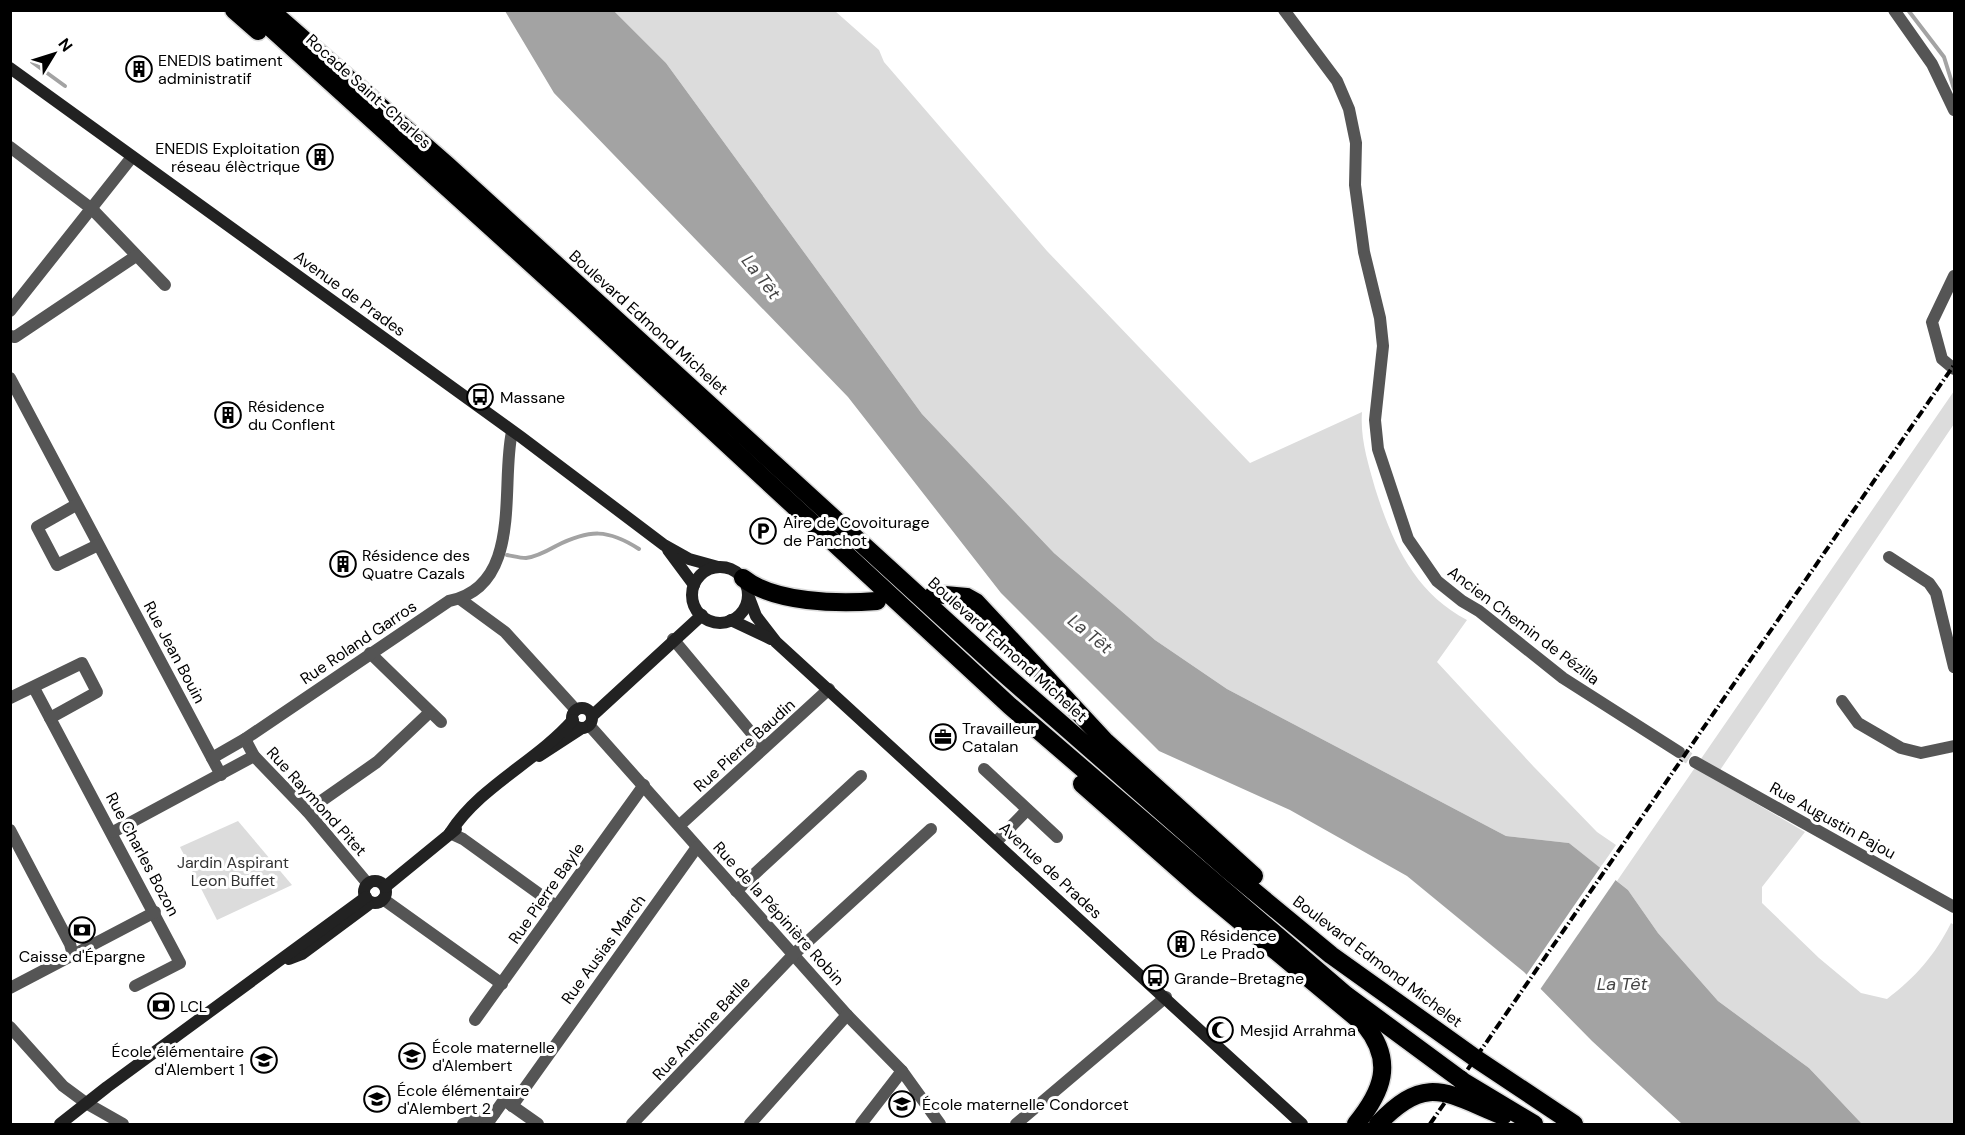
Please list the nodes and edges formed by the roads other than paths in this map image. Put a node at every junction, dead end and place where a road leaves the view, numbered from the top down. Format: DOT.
graph roads {
  1 [pos="234,10"];
  2 [pos="251,10"];
  3 [pos="270,10"];
  4 [pos="289,10"];
  5 [pos="1284,10"];
  6 [pos="1895,12"];
  7 [pos="12,67"];
  8 [pos="1954,110"];
  9 [pos="10,147"];
  10 [pos="132,157"];
  11 [pos="441,171"];
  12 [pos="92,209"];
  13 [pos="136,256"];
  14 [pos="1954,276"];
  15 [pos="165,285"];
  16 [pos="10,311"];
  17 [pos="10,336"];
  18 [pos="1954,369"];
  19 [pos="10,378"];
  20 [pos="513,432"];
  21 [pos="76,505"];
  22 [pos="98,545"];
  23 [pos="664,545"];
  24 [pos="1889,557"];
  25 [pos="718,567"];
  26 [pos="694,585"];
  27 [pos="746,587"];
  28 [pos="934,594"];
  29 [pos="460,598"];
  30 [pos="877,601"];
  31 [pos="702,615"];
  32 [pos="731,621"];
  33 [pos="673,639"];
  34 [pos="776,642"];
  35 [pos="370,653"];
  36 [pos="1954,667"];
  37 [pos="34,688"];
  38 [pos="829,689"];
  39 [pos="10,698"];
  40 [pos="1842,701"];
  41 [pos="1010,706"];
  42 [pos="430,712"];
  43 [pos="50,717"];
  44 [pos="583,718"];
  45 [pos="441,722"];
  46 [pos="245,739"];
  47 [pos="1106,742"];
  48 [pos="1085,743"];
  49 [pos="1954,746"];
  50 [pos="764,748"];
  51 [pos="1679,752"];
  52 [pos="254,756"];
  53 [pos="212,758"];
  54 [pos="1695,762"];
  55 [pos="984,769"];
  56 [pos="221,775"];
  57 [pos="861,776"];
  58 [pos="644,785"];
  59 [pos="1027,810"];
  60 [pos="307,811"];
  61 [pos="680,825"];
  62 [pos="932,829"];
  63 [pos="10,830"];
  64 [pos="113,832"];
  65 [pos="450,833"];
  66 [pos="1057,837"];
  67 [pos="996,842"];
  68 [pos="697,847"];
  69 [pos="736,891"];
  70 [pos="376,892"];
  71 [pos="556,906"];
  72 [pos="1954,907"];
  73 [pos="155,912"];
  74 [pos="794,954"];
  75 [pos="73,955"];
  76 [pos="502,984"];
  77 [pos="135,986"];
  78 [pos="10,988"];
  79 [pos="1166,997"];
  80 [pos="847,1015"];
  81 [pos="475,1020"];
  82 [pos="10,1027"];
  83 [pos="1447,1036"];
  84 [pos="902,1071"];
  85 [pos="86,1103"];
  86 [pos="512,1106"];
  87 [pos="490,1119"];
  88 [pos="60,1125"];
  89 [pos="123,1125"];
  90 [pos="463,1125"];
  91 [pos="538,1125"];
  92 [pos="632,1125"];
  93 [pos="750,1125"];
  94 [pos="861,1125"];
  95 [pos="940,1125"];
  96 [pos="1016,1125"];
  97 [pos="1302,1125"];
  98 [pos="1356,1125"];
  99 [pos="1378,1125"];
  100 [pos="1524,1125"];
  101 [pos="1534,1125"];
  102 [pos="1574,1125"];
  1 -- 11 [label="highway"];
  2 -- 11 [label="highway, Rocade Saint-Charles"];
  3 -- 11 [label="highway, Rocade Saint-Charles"];
  4 -- 11 [label="highway"];
  5 -- 51 [label="street, Ancien Chemin de Pézilla"];
  6 -- 8 [label="street"];
  7 -- 10 [label="main road, Avenue de Prades"];
  9 -- 12 [label="street"];
  10 -- 12 [label="street"];
  10 -- 20 [label="main road, Avenue de Prades"];
  11 -- 41 [label="highway"];
  11 -- 48 [label="highway, Boulevard Edmond Michelet"];
  12 -- 13 [label="street"];
  12 -- 16 [label="street"];
  13 -- 15 [label="street"];
  13 -- 17 [label="street"];
  14 -- 18 [label="street"];
  19 -- 21 [label="street, Rue Jean Bouin"];
  20 -- 23 [label="main road, Avenue de Prades"];
  20 -- 29 [label="street, Rue Roland Garros"];
  21 -- 22 [label="street, Rue Jean Bouin"];
  21 -- 22 [label="street"];
  22 -- 53 [label="street, Rue Jean Bouin"];
  23 -- 25 [label="main road, Avenue de Prades"];
  23 -- 26 [label="main road, Avenue de Prades"];
  24 -- 36 [label="street"];
  25 -- 26 [label="main road"];
  25 -- 27 [label="main road"];
  26 -- 31 [label="main road"];
  27 -- 30 [label="highway"];
  27 -- 32 [label="main road"];
  27 -- 34 [label="main road, Avenue de Prades"];
  28 -- 47 [label="highway"];
  29 -- 35 [label="street, Rue Roland Garros"];
  29 -- 44 [label="street, Rue de la Pépinière Robin"];
  31 -- 32 [label="main road"];
  31 -- 33 [label="main road"];
  32 -- 34 [label="main road, Avenue de Prades"];
  33 -- 44 [label="main road"];
  33 -- 50 [label="street"];
  34 -- 38 [label="main road, Avenue de Prades"];
  35 -- 42 [label="street"];
  35 -- 46 [label="street, Rue Roland Garros"];
  37 -- 39 [label="street"];
  37 -- 43 [label="street, Rue Charles Bozon"];
  37 -- 43 [label="street"];
  38 -- 50 [label="street, Rue Pierre Baudin"];
  38 -- 67 [label="main road, Avenue de Prades"];
  40 -- 49 [label="street"];
  41 -- 98 [label="highway"];
  41 -- 101 [label="highway"];
  42 -- 45 [label="street"];
  42 -- 60 [label="street"];
  43 -- 64 [label="street, Rue Charles Bozon"];
  44 -- 58 [label="street, Rue de la Pépinière Robin"];
  44 -- 65 [label="main road"];
  46 -- 52 [label="street, Rue Raymond Pitet"];
  46 -- 53 [label="street, Rue Roland Garros"];
  47 -- 48 [label="highway"];
  47 -- 83 [label="highway"];
  48 -- 83 [label="highway, Boulevard Edmond Michelet"];
  50 -- 61 [label="street, Rue Pierre Baudin"];
  52 -- 56 [label="street"];
  52 -- 60 [label="street, Rue Raymond Pitet"];
  53 -- 56 [label="street, Rue Jean Bouin"];
  54 -- 72 [label="street, Rue Augustin Pajou"];
  55 -- 59 [label="street"];
  56 -- 64 [label="street"];
  57 -- 69 [label="street"];
  58 -- 61 [label="street, Rue de la Pépinière Robin"];
  58 -- 71 [label="street, Rue Pierre Bayle"];
  59 -- 66 [label="street"];
  59 -- 67 [label="street"];
  60 -- 70 [label="street, Rue Raymond Pitet"];
  61 -- 68 [label="street, Rue de la Pépinière Robin"];
  62 -- 74 [label="street, Rue Antoine Batlle"];
  63 -- 75 [label="street"];
  64 -- 73 [label="street, Rue Charles Bozon"];
  65 -- 70 [label="main road"];
  65 -- 71 [label="street"];
  67 -- 79 [label="main road, Avenue de Prades"];
  68 -- 69 [label="street, Rue de la Pépinière Robin"];
  68 -- 86 [label="street, Rue Ausias March"];
  69 -- 74 [label="street, Rue de la Pépinière Robin"];
  70 -- 76 [label="street, Rue Raymond Pitet"];
  70 -- 85 [label="main road"];
  71 -- 76 [label="street, Rue Pierre Bayle"];
  73 -- 75 [label="street"];
  73 -- 77 [label="street, Rue Charles Bozon"];
  74 -- 80 [label="street, Rue de la Pépinière Robin"];
  74 -- 92 [label="street, Rue Antoine Batlle"];
  75 -- 78 [label="street"];
  76 -- 81 [label="street, Rue Pierre Bayle"];
  79 -- 96 [label="street"];
  79 -- 97 [label="main road, Avenue de Prades"];
  80 -- 84 [label="street, Rue de la Pépinière Robin"];
  80 -- 93 [label="street"];
  82 -- 85 [label="street"];
  83 -- 102 [label="highway, Boulevard Edmond Michelet"];
  84 -- 94 [label="street"];
  84 -- 95 [label="street, Rue de la Pépinière Robin"];
  85 -- 88 [label="main road"];
  85 -- 89 [label="street"];
  86 -- 87 [label="street"];
  86 -- 91 [label="street"];
  87 -- 90 [label="street"];
  99 -- 100 [label="highway"];
}
